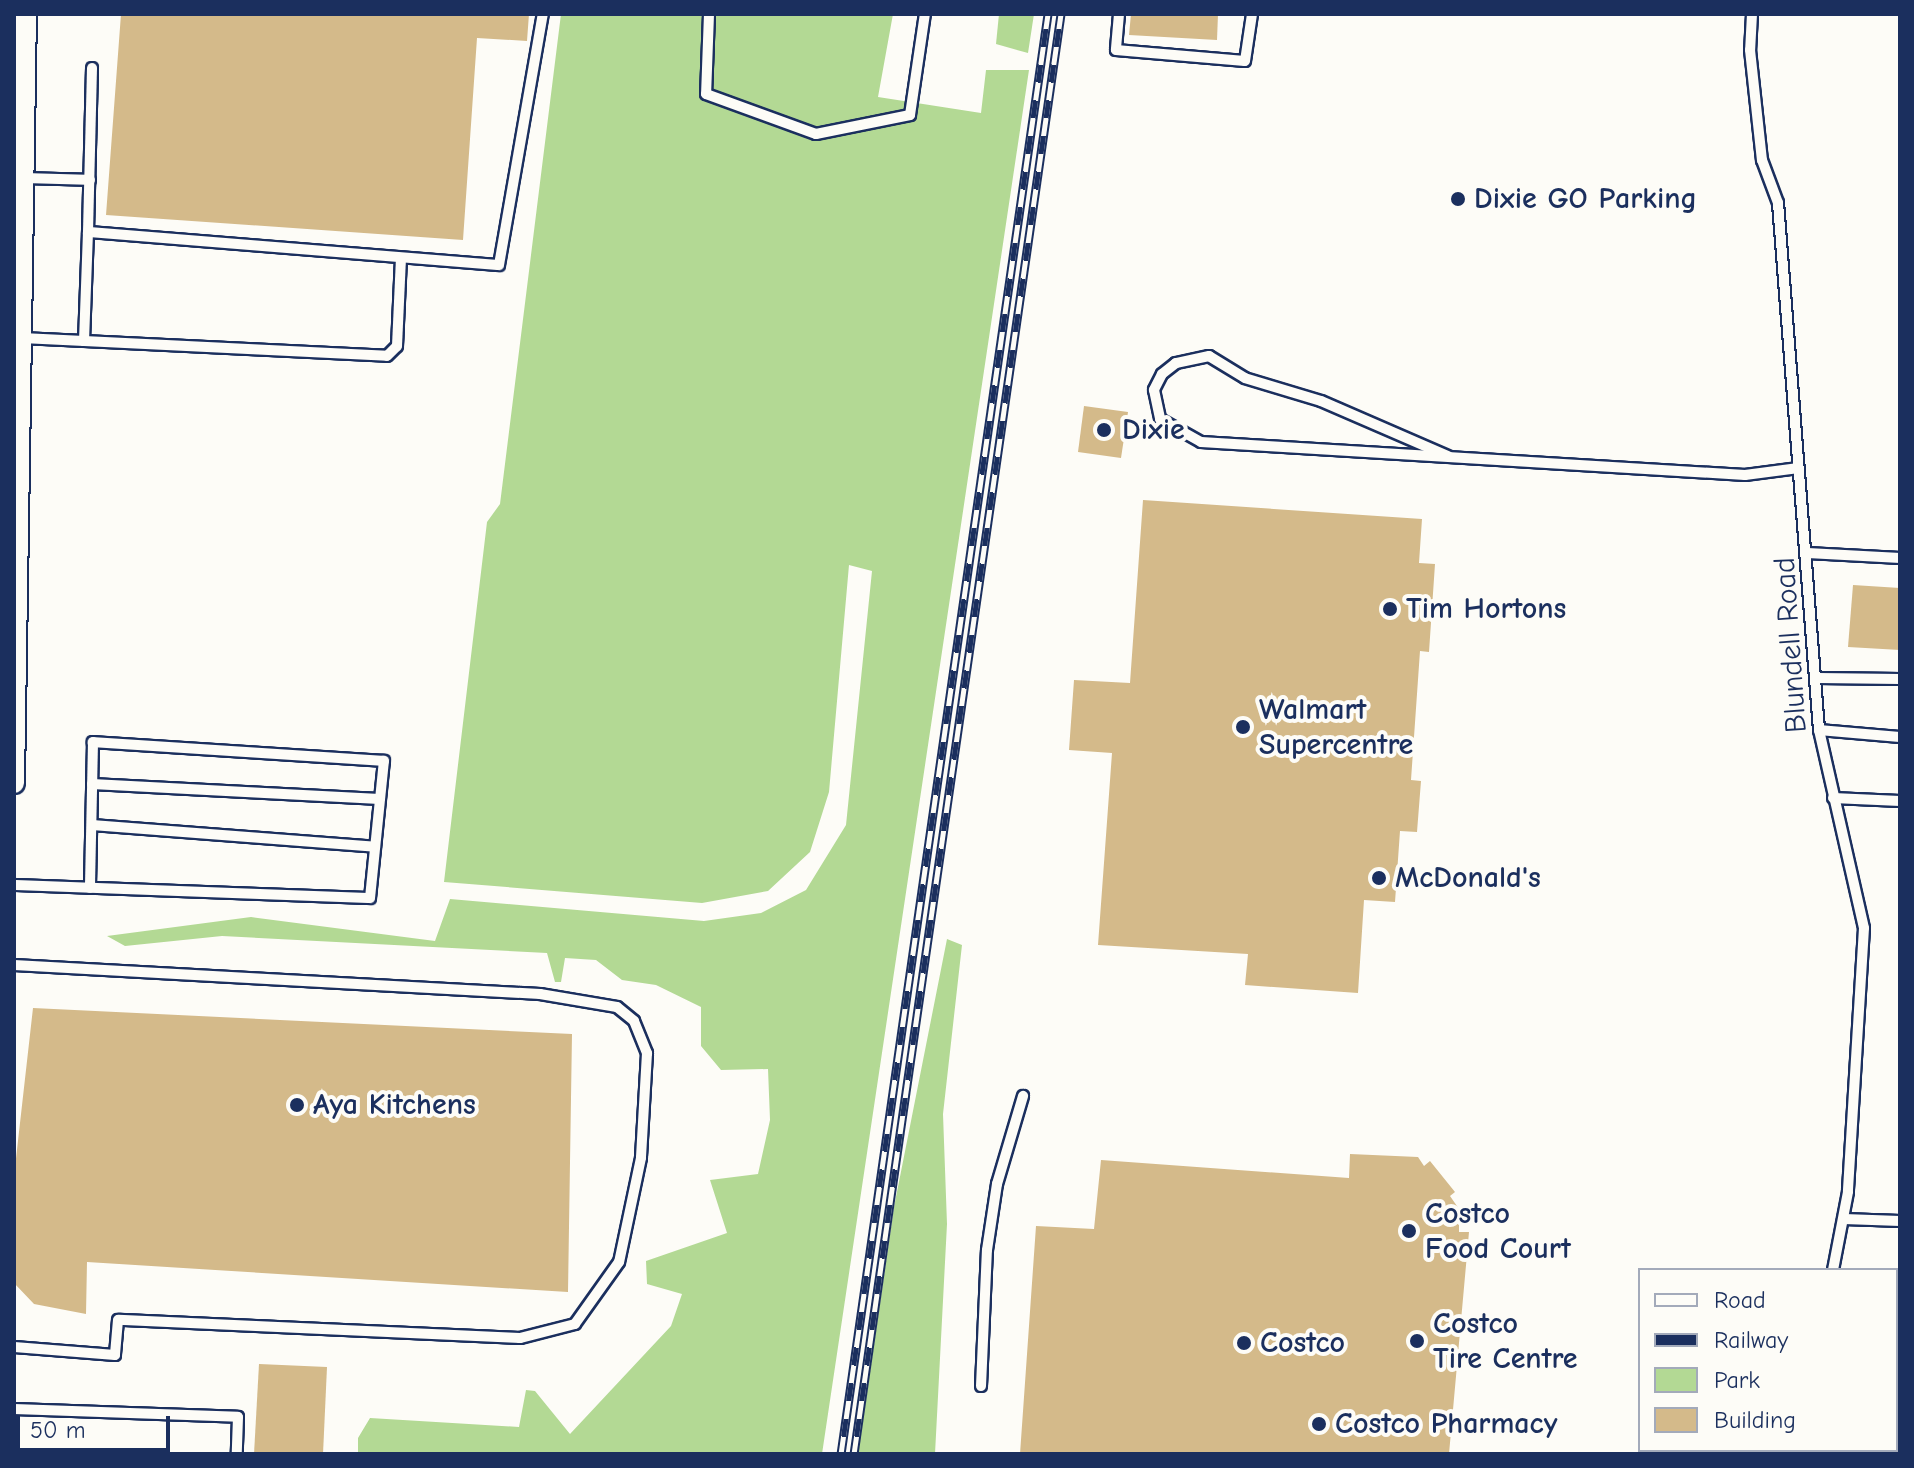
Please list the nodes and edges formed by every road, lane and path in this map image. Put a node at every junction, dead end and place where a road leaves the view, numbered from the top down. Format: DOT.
graph roads {
  1 [pos="26,14"];
  2 [pos="543,14"];
  3 [pos="709,14"];
  4 [pos="925,14"];
  5 [pos="1119,14"];
  6 [pos="1252,14"];
  7 [pos="1752,14"];
  8 [pos="92,68"];
  9 [pos="19,178"];
  10 [pos="90,180"];
  11 [pos="88,232"];
  12 [pos="401,258"];
  13 [pos="22,338"];
  14 [pos="84,341"];
  15 [pos="18,362"];
  16 [pos="17,426"];
  17 [pos="1448,456"];
  18 [pos="1799,468"];
  19 [pos="1808,553"];
  20 [pos="1900,558"];
  21 [pos="1818,678"];
  22 [pos="1900,679"];
  23 [pos="1819,730"];
  24 [pos="1900,737"];
  25 [pos="14,783"];
  26 [pos="92,784"];
  27 [pos="1833,798"];
  28 [pos="380,799"];
  29 [pos="1900,801"];
  30 [pos="92,825"];
  31 [pos="375,847"];
  32 [pos="14,885"];
  33 [pos="90,888"];
  34 [pos="14,965"];
  35 [pos="1023,1096"];
  36 [pos="1844,1219"];
  37 [pos="1900,1221"];
  38 [pos="1833,1268"];
  39 [pos="14,1347"];
  40 [pos="981,1386"];
  41 [pos="14,1409"];
  42 [pos="237,1454"];
  1 -- 9 [label="street"];
  2 -- 12 [label="lane"];
  3 -- 4 [label="lane"];
  5 -- 6 [label="lane"];
  7 -- 18 [label="lane, Blundell Road"];
  8 -- 10 [label="lane"];
  9 -- 10 [label="lane"];
  9 -- 13 [label="street"];
  10 -- 11 [label="lane"];
  11 -- 12 [label="lane"];
  11 -- 14 [label="lane"];
  12 -- 14 [label="lane"];
  13 -- 14 [label="lane"];
  13 -- 15 [label="street"];
  15 -- 16 [label="street"];
  16 -- 25 [label="street"];
  17 -- 17 [label="lane"];
  17 -- 18 [label="lane"];
  18 -- 19 [label="lane, Blundell Road"];
  19 -- 20 [label="lane"];
  19 -- 21 [label="lane, Blundell Road"];
  21 -- 22 [label="lane"];
  21 -- 23 [label="lane, Blundell Road"];
  23 -- 24 [label="lane"];
  23 -- 27 [label="lane, Blundell Road"];
  26 -- 28 [label="lane"];
  26 -- 28 [label="lane"];
  26 -- 30 [label="lane"];
  27 -- 29 [label="lane"];
  27 -- 36 [label="lane, Blundell Road"];
  28 -- 31 [label="lane"];
  30 -- 31 [label="lane"];
  30 -- 33 [label="lane"];
  31 -- 33 [label="lane"];
  32 -- 33 [label="lane"];
  34 -- 39 [label="lane"];
  35 -- 40 [label="lane"];
  36 -- 37 [label="lane"];
  36 -- 38 [label="lane, Blundell Road"];
  41 -- 42 [label="lane"];
}
